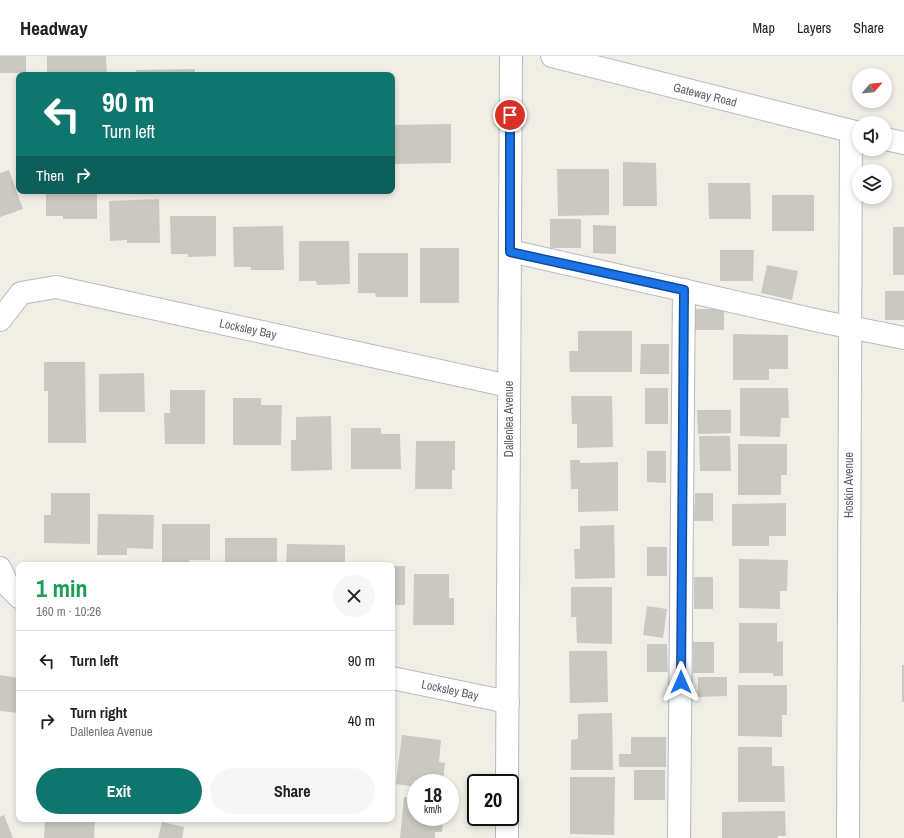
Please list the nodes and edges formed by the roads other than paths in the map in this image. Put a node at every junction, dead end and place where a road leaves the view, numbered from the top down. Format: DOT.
graph roads {
  1 [pos="511,56"];
  2 [pos="552,56"];
  3 [pos="852,131"];
  4 [pos="892,140"];
  5 [pos="904,143"];
  6 [pos="854,156"];
  7 [pos="510,252"];
  8 [pos="684,290"];
  9 [pos="0,320"];
  10 [pos="850,327"];
  11 [pos="904,338"];
  12 [pos="509,386"];
  13 [pos="0,568"];
  14 [pos="16,594"];
  15 [pos="395,679"];
  16 [pos="508,702"];
  17 [pos="507,774"];
  18 [pos="507,826"];
  19 [pos="507,838"];
  20 [pos="679,838"];
  21 [pos="848,838"];
  1 -- 7 [label="street, Dallenlea Avenue"];
  2 -- 3 [label="street, Gateway Road"];
  4 -- 5 [label="street"];
  6 -- 10 [label="street, Hoskin Avenue"];
  7 -- 8 [label="street"];
  7 -- 12 [label="street, Dallenlea Avenue"];
  8 -- 10 [label="street"];
  8 -- 20 [label="street"];
  9 -- 12 [label="street, Locksley Bay"];
  10 -- 11 [label="street"];
  10 -- 21 [label="street, Hoskin Avenue"];
  12 -- 16 [label="street, Dallenlea Avenue"];
  13 -- 14 [label="street"];
  15 -- 16 [label="street, Locksley Bay"];
  16 -- 17 [label="street, Dallenlea Avenue"];
  18 -- 19 [label="street"];
}
